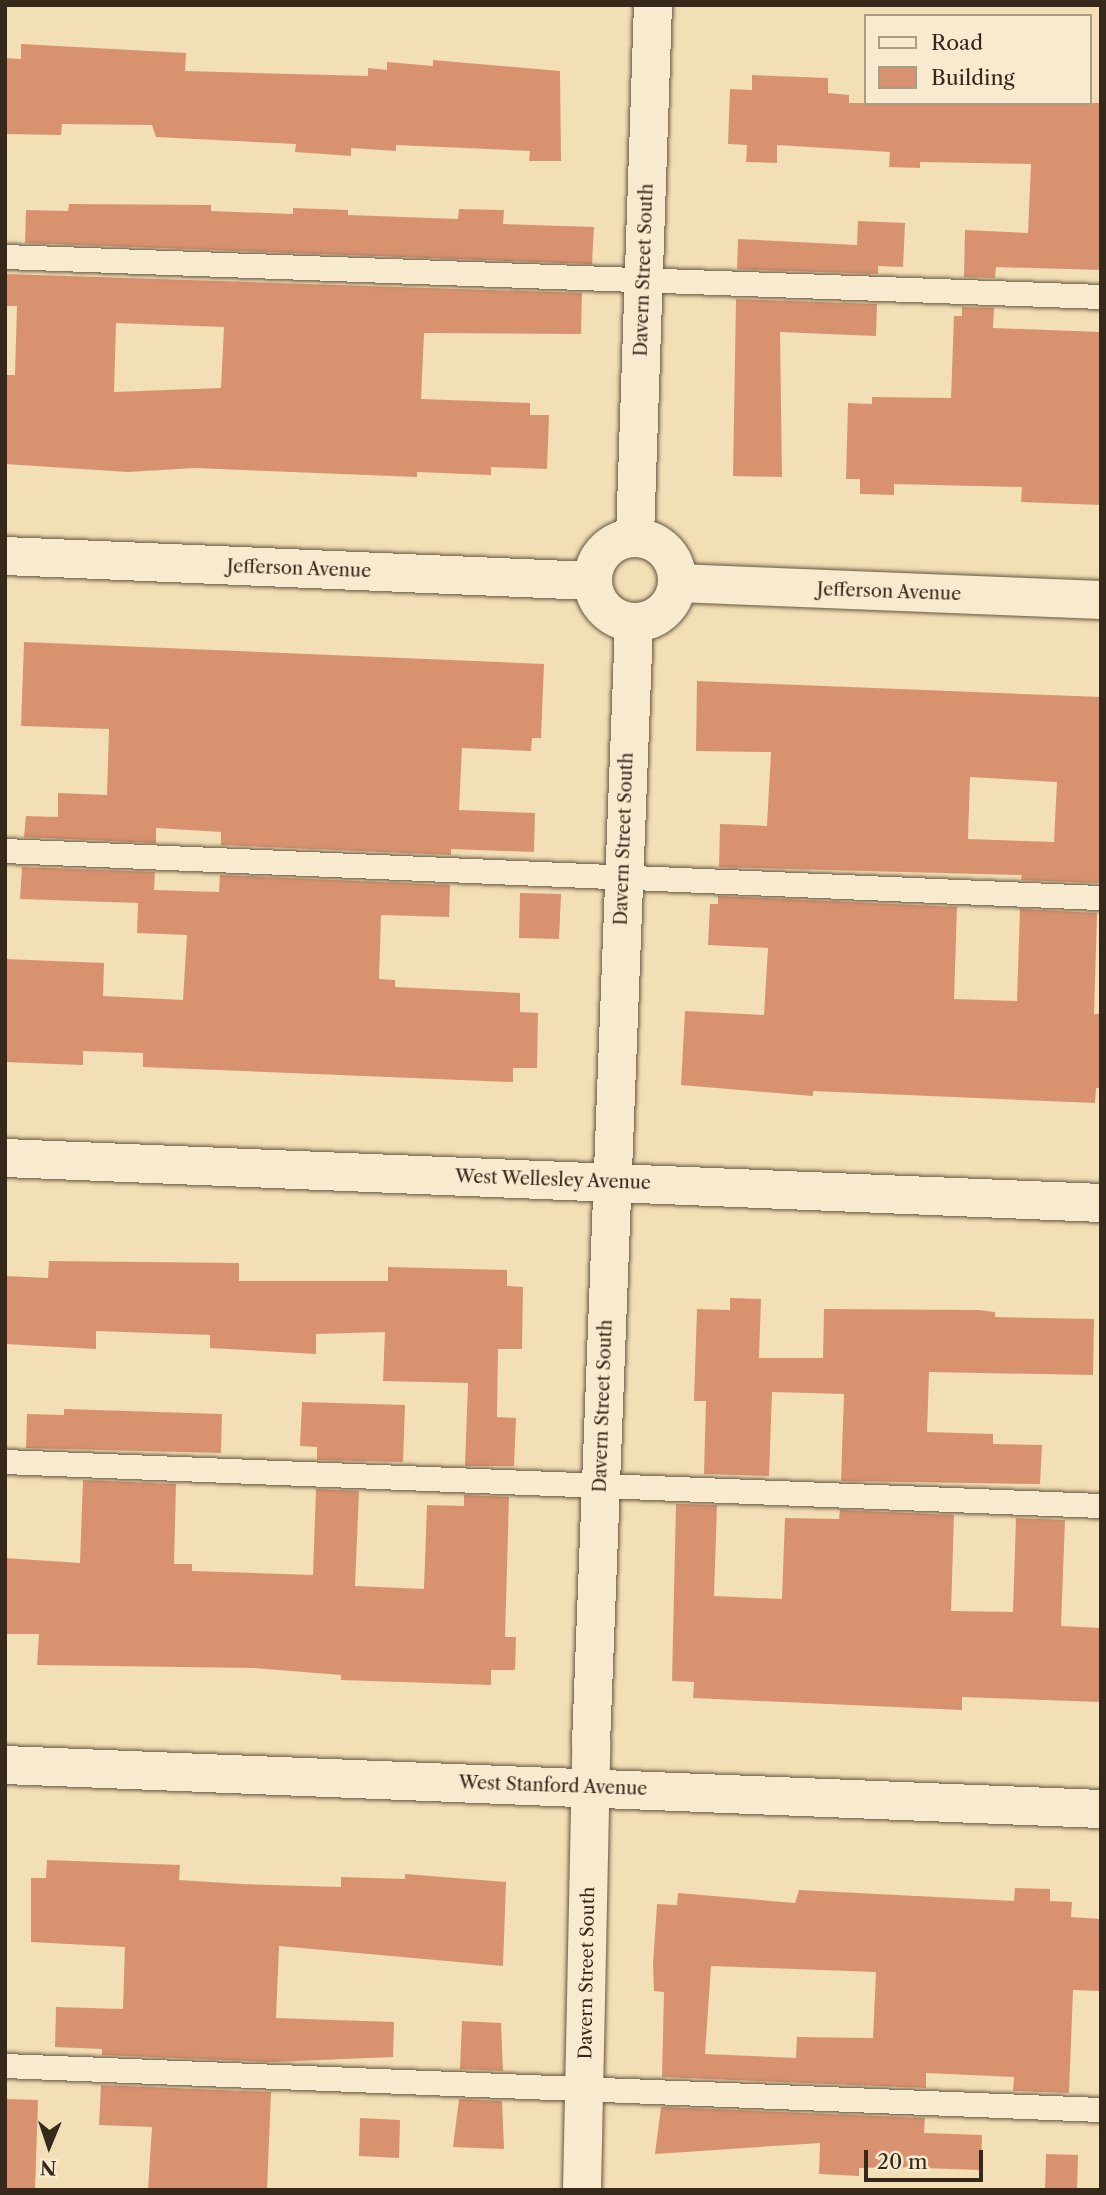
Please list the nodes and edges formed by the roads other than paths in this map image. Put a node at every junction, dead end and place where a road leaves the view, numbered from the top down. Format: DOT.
graph roads {
  1 [pos="653,5"];
  2 [pos="5,257"];
  3 [pos="643,278"];
  4 [pos="1101,297"];
  5 [pos="635,536"];
  6 [pos="5,556"];
  7 [pos="592,581"];
  8 [pos="677,583"];
  9 [pos="1101,600"];
  10 [pos="634,623"];
  11 [pos="5,851"];
  12 [pos="622,876"];
  13 [pos="1101,898"];
  14 [pos="5,1158"];
  15 [pos="611,1182"];
  16 [pos="1101,1202"];
  17 [pos="5,1462"];
  18 [pos="600,1485"];
  19 [pos="1101,1506"];
  20 [pos="5,1765"];
  21 [pos="591,1788"];
  22 [pos="1101,1809"];
  23 [pos="5,2066"];
  24 [pos="584,2088"];
  25 [pos="1101,2110"];
  26 [pos="582,2190"];
  1 -- 3 [label="street, Davern Street South"];
  2 -- 3 [label="lane"];
  3 -- 4 [label="lane"];
  3 -- 5 [label="street, Davern Street South"];
  5 -- 7 [label="street"];
  5 -- 8 [label="street"];
  6 -- 7 [label="street, Jefferson Avenue"];
  7 -- 10 [label="street"];
  8 -- 9 [label="street, Jefferson Avenue"];
  8 -- 10 [label="street"];
  10 -- 12 [label="street, Davern Street South"];
  11 -- 12 [label="lane"];
  12 -- 13 [label="lane"];
  12 -- 15 [label="street, Davern Street South"];
  14 -- 15 [label="street, West Wellesley Avenue"];
  15 -- 16 [label="street, West Wellesley Avenue"];
  15 -- 18 [label="street, Davern Street South"];
  17 -- 18 [label="lane"];
  18 -- 19 [label="lane"];
  18 -- 21 [label="street, Davern Street South"];
  20 -- 21 [label="street, West Stanford Avenue"];
  21 -- 22 [label="street, West Stanford Avenue"];
  21 -- 24 [label="street, Davern Street South"];
  23 -- 24 [label="lane"];
  24 -- 25 [label="lane"];
  24 -- 26 [label="street, Davern Street South"];
}
